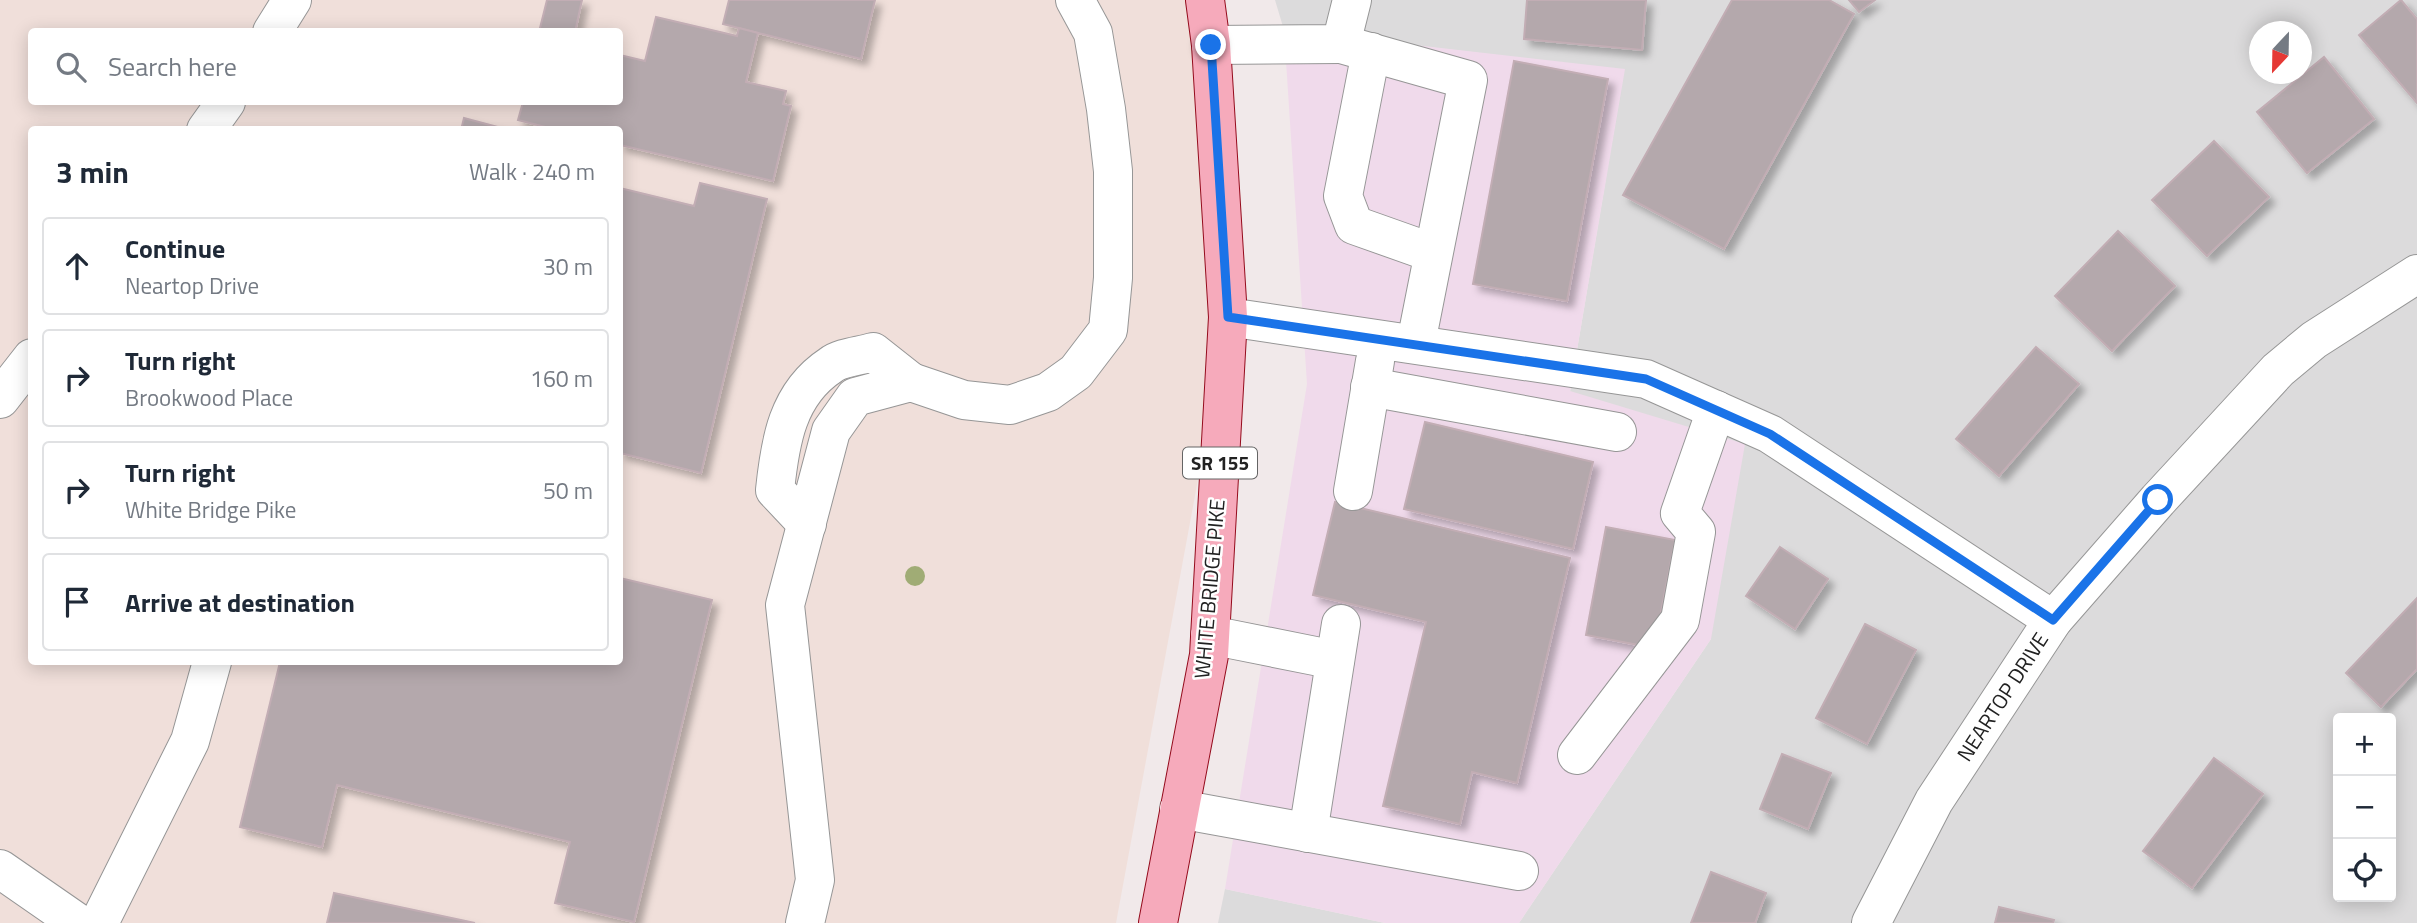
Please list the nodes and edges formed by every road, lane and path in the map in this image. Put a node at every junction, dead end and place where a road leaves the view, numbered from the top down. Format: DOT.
graph roads {
  1 [pos="292,0"];
  2 [pos="1075,0"];
  3 [pos="1205,0"];
  4 [pos="1352,0"];
  5 [pos="274,28"];
  6 [pos="1211,45"];
  7 [pos="1356,48"];
  8 [pos="1433,253"];
  9 [pos="2417,274"];
  10 [pos="1228,317"];
  11 [pos="1397,341"];
  12 [pos="28,363"];
  13 [pos="1567,367"];
  14 [pos="1370,387"];
  15 [pos="0,399"];
  16 [pos="1716,410"];
  17 [pos="1557,421"];
  18 [pos="1617,432"];
  19 [pos="1353,491"];
  20 [pos="2053,620"];
  21 [pos="1210,635"];
  22 [pos="211,665"];
  23 [pos="1577,755"];
  24 [pos="1179,809"];
  25 [pos="1308,833"];
  26 [pos="0,869"];
  27 [pos="1519,871"];
  28 [pos="78,923"];
  29 [pos="99,923"];
  30 [pos="805,923"];
  31 [pos="1158,923"];
  32 [pos="1871,923"];
  1 -- 5 [label="street"];
  2 -- 30 [label="street"];
  3 -- 6 [label="main road, WHITE BRIDGE PIKE / SR 155"];
  4 -- 7 [label="street"];
  6 -- 7 [label="street"];
  6 -- 10 [label="main road, WHITE BRIDGE PIKE / SR 155"];
  7 -- 8 [label="street"];
  7 -- 8 [label="street"];
  8 -- 11 [label="street"];
  9 -- 20 [label="street, NEARTOP DRIVE"];
  10 -- 11 [label="street"];
  10 -- 21 [label="main road, WHITE BRIDGE PIKE / SR 155"];
  11 -- 13 [label="street"];
  11 -- 14 [label="street"];
  12 -- 15 [label="street"];
  13 -- 16 [label="street"];
  13 -- 17 [label="street"];
  14 -- 17 [label="street"];
  14 -- 19 [label="street"];
  16 -- 20 [label="street"];
  16 -- 23 [label="street"];
  17 -- 18 [label="street"];
  20 -- 32 [label="street, NEARTOP DRIVE"];
  21 -- 24 [label="main road, WHITE BRIDGE PIKE / SR 155"];
  21 -- 25 [label="street"];
  22 -- 29 [label="street"];
  24 -- 25 [label="street"];
  24 -- 31 [label="main road, WHITE BRIDGE PIKE / SR 155"];
  25 -- 27 [label="street"];
  26 -- 28 [label="street"];
}
